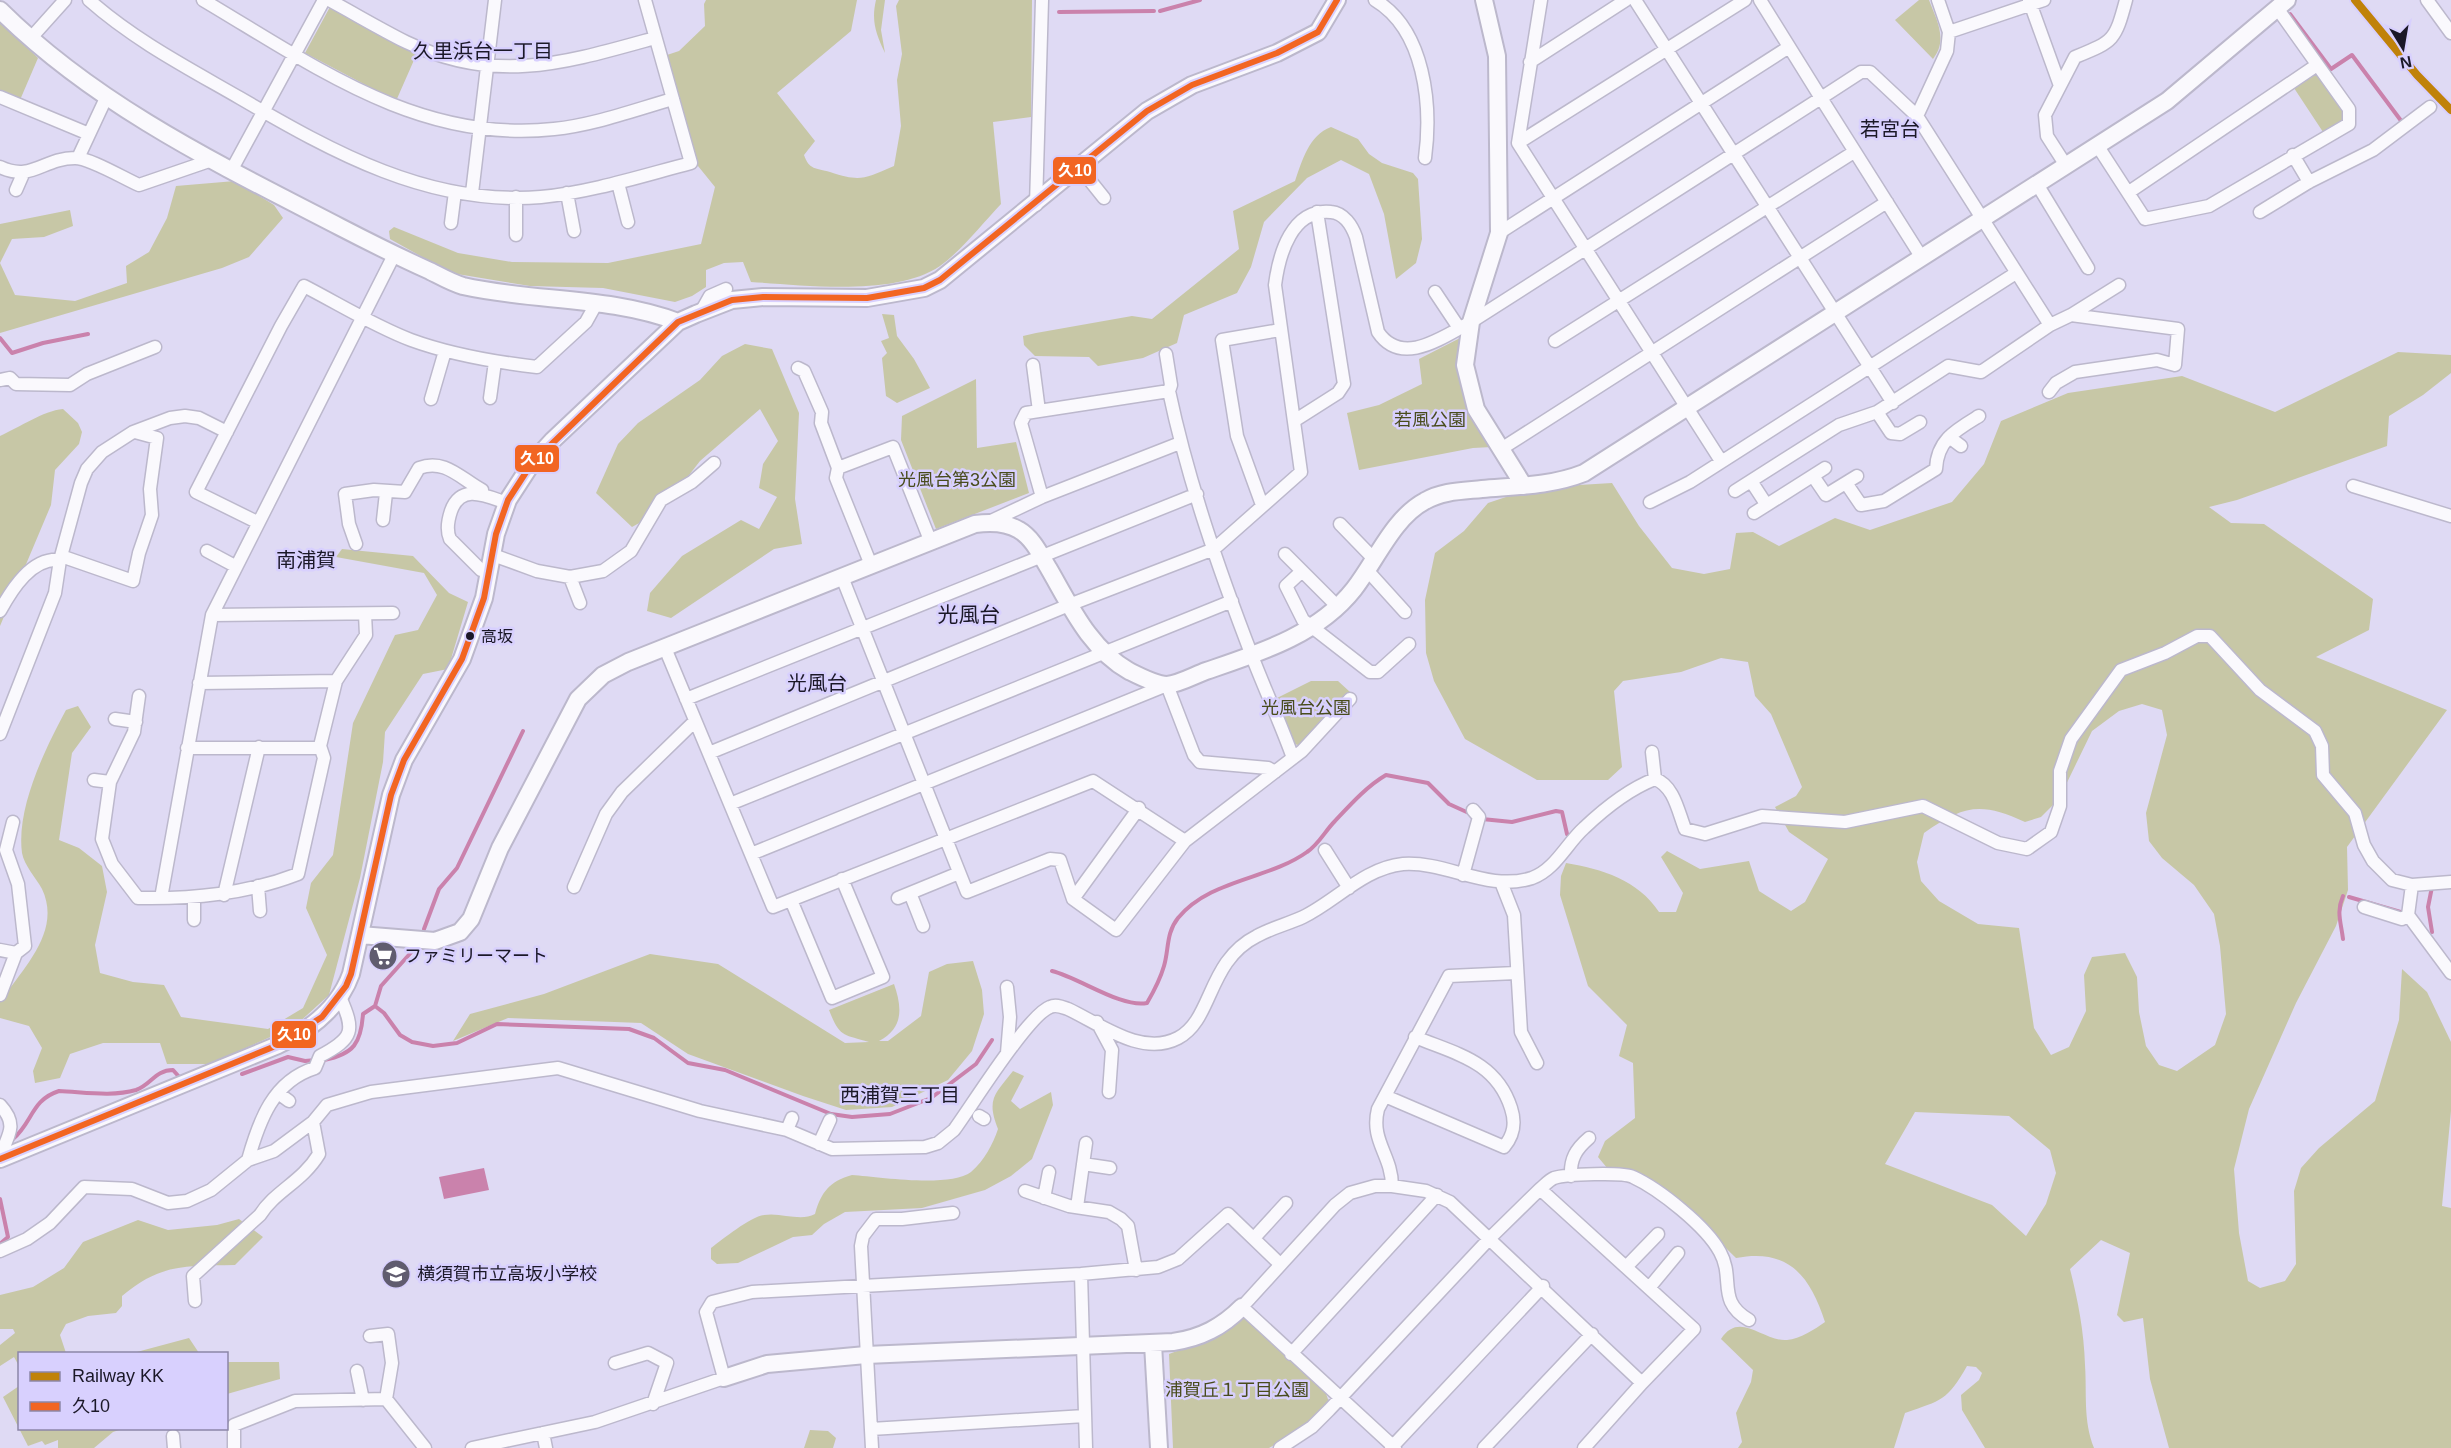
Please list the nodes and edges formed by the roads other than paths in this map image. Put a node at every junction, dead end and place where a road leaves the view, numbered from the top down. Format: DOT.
graph roads {
  1 [pos="65,0"];
  2 [pos="88,0"];
  3 [pos="202,0"];
  4 [pos="324,0"];
  5 [pos="329,0"];
  6 [pos="495,0"];
  7 [pos="645,0"];
  8 [pos="1042,0"];
  9 [pos="1337,0"];
  10 [pos="1375,0"];
  11 [pos="1484,0"];
  12 [pos="1541,0"];
  13 [pos="1626,0"];
  14 [pos="1635,0"];
  15 [pos="1745,0"];
  16 [pos="1760,0"];
  17 [pos="1938,0"];
  18 [pos="2044,0"];
  19 [pos="2126,0"];
  20 [pos="2428,0"];
  21 [pos="2030,2"];
  22 [pos="2282,4"];
  23 [pos="0,10"];
  24 [pos="1948,32"];
  25 [pos="2451,33"];
  26 [pos="655,38"];
  27 [pos="30,39"];
  28 [pos="1789,46"];
  29 [pos="1667,50"];
  30 [pos="293,53"];
  31 [pos="1530,62"];
  32 [pos="2317,65"];
  33 [pos="489,67"];
  34 [pos="2060,83"];
  35 [pos="0,97"];
  36 [pos="106,98"];
  37 [pos="1821,98"];
  38 [pos="673,99"];
  39 [pos="1701,103"];
  40 [pos="2430,107"];
  41 [pos="262,111"];
  42 [pos="1917,116"];
  43 [pos="479,130"];
  44 [pos="89,134"];
  45 [pos="1518,143"];
  46 [pos="2097,146"];
  47 [pos="1854,152"];
  48 [pos="1734,154"];
  49 [pos="2293,155"];
  50 [pos="78,158"];
  51 [pos="1425,158"];
  52 [pos="212,160"];
  53 [pos="2065,165"];
  54 [pos="0,167"];
  55 [pos="1080,168"];
  56 [pos="231,171"];
  57 [pos="23,174"];
  58 [pos="2309,182"];
  59 [pos="618,183"];
  60 [pos="2037,184"];
  61 [pos="16,190"];
  62 [pos="455,192"];
  63 [pos="2129,192"];
  64 [pos="472,193"];
  65 [pos="567,193"];
  66 [pos="516,197"];
  67 [pos="1104,198"];
  68 [pos="1551,198"];
  69 [pos="1887,202"];
  70 [pos="1036,205"];
  71 [pos="1766,206"];
  72 [pos="1317,212"];
  73 [pos="2260,212"];
  74 [pos="1982,219"];
  75 [pos="628,222"];
  76 [pos="451,223"];
  77 [pos="574,231"];
  78 [pos="1499,233"];
  79 [pos="516,235"];
  80 [pos="1584,249"];
  81 [pos="394,255"];
  82 [pos="1799,256"];
  83 [pos="1922,258"];
  84 [pos="2088,268"];
  85 [pos="2016,273"];
  86 [pos="2119,285"];
  87 [pos="726,289"];
  88 [pos="1435,292"];
  89 [pos="1618,301"];
  90 [pos="596,304"];
  91 [pos="701,312"];
  92 [pos="1834,312"];
  93 [pos="2071,315"];
  94 [pos="362,316"];
  95 [pos="678,322"];
  96 [pos="1465,325"];
  97 [pos="2049,325"];
  98 [pos="1280,330"];
  99 [pos="1555,341"];
  100 [pos="155,347"];
  101 [pos="445,351"];
  102 [pos="1651,353"];
  103 [pos="1166,354"];
  104 [pos="495,362"];
  105 [pos="1034,365"];
  106 [pos="1869,366"];
  107 [pos="798,368"];
  108 [pos="0,380"];
  109 [pos="1169,391"];
  110 [pos="2049,392"];
  111 [pos="490,398"];
  112 [pos="431,399"];
  113 [pos="1893,403"];
  114 [pos="1686,409"];
  115 [pos="1039,411"];
  116 [pos="1877,412"];
  117 [pos="1979,416"];
  118 [pos="1294,421"];
  119 [pos="1920,422"];
  120 [pos="133,432"];
  121 [pos="226,432"];
  122 [pos="1949,437"];
  123 [pos="1180,443"];
  124 [pos="1961,446"];
  125 [pos="1501,449"];
  126 [pos="1721,461"];
  127 [pos="714,463"];
  128 [pos="838,468"];
  129 [pos="1825,468"];
  130 [pos="1910,469"];
  131 [pos="1813,476"];
  132 [pos="1857,476"];
  133 [pos="1918,480"];
  134 [pos="1751,481"];
  135 [pos="1846,483"];
  136 [pos="1524,486"];
  137 [pos="2353,486"];
  138 [pos="1735,491"];
  139 [pos="386,493"];
  140 [pos="1197,494"];
  141 [pos="482,495"];
  142 [pos="1042,497"];
  143 [pos="1650,502"];
  144 [pos="507,503"];
  145 [pos="1766,504"];
  146 [pos="1262,505"];
  147 [pos="1861,505"];
  148 [pos="1754,513"];
  149 [pos="2451,516"];
  150 [pos="1864,518"];
  151 [pos="383,520"];
  152 [pos="257,522"];
  153 [pos="988,522"];
  154 [pos="1340,524"];
  155 [pos="930,540"];
  156 [pos="356,544"];
  157 [pos="1215,549"];
  158 [pos="207,551"];
  159 [pos="1285,554"];
  160 [pos="493,555"];
  161 [pos="1042,557"];
  162 [pos="61,558"];
  163 [pos="871,565"];
  164 [pos="1371,565"];
  165 [pos="235,566"];
  166 [pos="1302,571"];
  167 [pos="489,572"];
  168 [pos="842,577"];
  169 [pos="570,578"];
  170 [pos="1232,601"];
  171 [pos="580,603"];
  172 [pos="1070,605"];
  173 [pos="1338,607"];
  174 [pos="0,611"];
  175 [pos="1405,612"];
  176 [pos="393,613"];
  177 [pos="365,614"];
  178 [pos="212,615"];
  179 [pos="1311,628"];
  180 [pos="862,629"];
  181 [pos="1409,644"];
  182 [pos="665,648"];
  183 [pos="1103,652"];
  184 [pos="1252,655"];
  185 [pos="336,681"];
  186 [pos="884,682"];
  187 [pos="199,683"];
  188 [pos="1167,685"];
  189 [pos="139,696"];
  190 [pos="686,699"];
  191 [pos="1350,699"];
  192 [pos="115,719"];
  193 [pos="695,721"];
  194 [pos="136,722"];
  195 [pos="1,730"];
  196 [pos="904,732"];
  197 [pos="259,747"];
  198 [pos="319,747"];
  199 [pos="187,748"];
  200 [pos="1652,752"];
  201 [pos="709,753"];
  202 [pos="1293,758"];
  203 [pos="1275,772"];
  204 [pos="1655,779"];
  205 [pos="94,780"];
  206 [pos="110,782"];
  207 [pos="924,785"];
  208 [pos="730,804"];
  209 [pos="1139,808"];
  210 [pos="1473,810"];
  211 [pos="13,822"];
  212 [pos="90,831"];
  213 [pos="946,838"];
  214 [pos="102,839"];
  215 [pos="1185,841"];
  216 [pos="1324,850"];
  217 [pos="751,854"];
  218 [pos="959,873"];
  219 [pos="1463,875"];
  220 [pos="842,879"];
  221 [pos="1501,882"];
  222 [pos="2451,882"];
  223 [pos="2412,885"];
  224 [pos="258,886"];
  225 [pos="574,887"];
  226 [pos="1349,888"];
  227 [pos="224,895"];
  228 [pos="194,897"];
  229 [pos="161,898"];
  230 [pos="1073,899"];
  231 [pos="791,900"];
  232 [pos="2364,907"];
  233 [pos="260,911"];
  234 [pos="2408,915"];
  235 [pos="194,920"];
  236 [pos="923,926"];
  237 [pos="360,935"];
  238 [pos="0,950"];
  239 [pos="16,953"];
  240 [pos="2451,973"];
  241 [pos="1516,974"];
  242 [pos="1007,987"];
  243 [pos="0,995"];
  244 [pos="340,997"];
  245 [pos="1097,1022"];
  246 [pos="1414,1037"];
  247 [pos="1007,1053"];
  248 [pos="1537,1063"];
  249 [pos="1109,1092"];
  250 [pos="278,1093"];
  251 [pos="1385,1096"];
  252 [pos="290,1101"];
  253 [pos="0,1105"];
  254 [pos="792,1118"];
  255 [pos="830,1120"];
  256 [pos="313,1122"];
  257 [pos="787,1130"];
  258 [pos="1589,1138"];
  259 [pos="1086,1143"];
  260 [pos="819,1144"];
  261 [pos="2,1155"];
  262 [pos="248,1160"];
  263 [pos="1083,1164"];
  264 [pos="1110,1168"];
  265 [pos="1049,1172"];
  266 [pos="1571,1176"];
  267 [pos="1392,1186"];
  268 [pos="1540,1189"];
  269 [pos="1025,1191"];
  270 [pos="1437,1195"];
  271 [pos="1044,1198"];
  272 [pos="1286,1203"];
  273 [pos="1077,1207"];
  274 [pos="953,1213"];
  275 [pos="1658,1234"];
  276 [pos="1254,1238"];
  277 [pos="1490,1238"];
  278 [pos="0,1251"];
  279 [pos="1678,1253"];
  280 [pos="1281,1264"];
  281 [pos="1626,1267"];
  282 [pos="1136,1270"];
  283 [pos="1081,1274"];
  284 [pos="863,1284"];
  285 [pos="1543,1286"];
  286 [pos="1649,1288"];
  287 [pos="195,1301"];
  288 [pos="1242,1307"];
  289 [pos="1749,1320"];
  290 [pos="1592,1334"];
  291 [pos="370,1336"];
  292 [pos="1153,1344"];
  293 [pos="1083,1346"];
  294 [pos="1291,1354"];
  295 [pos="866,1355"];
  296 [pos="615,1363"];
  297 [pos="357,1371"];
  298 [pos="724,1378"];
  299 [pos="1642,1383"];
  300 [pos="1340,1398"];
  301 [pos="386,1399"];
  302 [pos="363,1400"];
  303 [pos="652,1404"];
  304 [pos="1085,1416"];
  305 [pos="871,1429"];
  306 [pos="543,1433"];
  307 [pos="493,1446"];
  308 [pos="1393,1447"];
  309 [pos="234,1448"];
  310 [pos="425,1448"];
  311 [pos="472,1448"];
  312 [pos="546,1448"];
  313 [pos="872,1448"];
  314 [pos="1086,1448"];
  315 [pos="1159,1448"];
  316 [pos="1280,1448"];
  317 [pos="1484,1448"];
  318 [pos="1584,1448"];
  1 -- 27 [label="street"];
  2 -- 41 [label="street"];
  3 -- 30 [label="street"];
  4 -- 30 [label="street"];
  5 -- 33 [label="street"];
  6 -- 33 [label="street"];
  7 -- 26 [label="street"];
  8 -- 70 [label="street"];
  9 -- 55 [label="street"];
  10 -- 51 [label="street"];
  11 -- 78 [label="street"];
  12 -- 31 [label="street"];
  13 -- 31 [label="street"];
  14 -- 29 [label="street"];
  15 -- 29 [label="street"];
  16 -- 28 [label="street"];
  17 -- 24 [label="street"];
  18 -- 21 [label="street"];
  19 -- 34 [label="street"];
  20 -- 25 [label="street"];
  21 -- 24 [label="street"];
  21 -- 34 [label="street"];
  22 -- 32 [label="street"];
  22 -- 46 [label="street"];
  23 -- 27 [label="street"];
  24 -- 42 [label="street"];
  26 -- 33 [label="street"];
  26 -- 38 [label="street"];
  27 -- 36 [label="street"];
  28 -- 37 [label="street"];
  28 -- 39 [label="street"];
  29 -- 39 [label="street"];
  29 -- 45 [label="street"];
  30 -- 41 [label="street"];
  30 -- 43 [label="street"];
  31 -- 45 [label="street"];
  32 -- 49 [label="street"];
  32 -- 63 [label="street"];
  33 -- 43 [label="street"];
  34 -- 53 [label="street"];
  35 -- 44 [label="street"];
  36 -- 44 [label="street"];
  36 -- 52 [label="street"];
  37 -- 42 [label="street"];
  37 -- 47 [label="street"];
  37 -- 48 [label="street"];
  38 -- 43 [label="street"];
  38 -- 59 [label="street"];
  39 -- 48 [label="street"];
  39 -- 68 [label="street"];
  40 -- 58 [label="street"];
  41 -- 56 [label="street"];
  41 -- 62 [label="street"];
  42 -- 74 [label="street"];
  43 -- 64 [label="street"];
  44 -- 50 [label="street"];
  45 -- 68 [label="street"];
  46 -- 53 [label="street"];
  46 -- 63 [label="street"];
  47 -- 69 [label="street"];
  47 -- 71 [label="street"];
  48 -- 71 [label="street"];
  48 -- 80 [label="street"];
  49 -- 58 [label="street"];
  49 -- 63 [label="street"];
  50 -- 52 [label="street"];
  50 -- 57 [label="street"];
  52 -- 56 [label="street"];
  53 -- 60 [label="street"];
  54 -- 57 [label="street"];
  55 -- 67 [label="street"];
  55 -- 70 [label="street"];
  56 -- 81 [label="street"];
  57 -- 61 [label="street"];
  58 -- 73 [label="street"];
  59 -- 65 [label="street"];
  59 -- 75 [label="street"];
  60 -- 74 [label="street"];
  60 -- 84 [label="street"];
  62 -- 64 [label="street"];
  62 -- 76 [label="street"];
  64 -- 66 [label="street"];
  65 -- 66 [label="street"];
  65 -- 77 [label="street"];
  66 -- 79 [label="street"];
  68 -- 78 [label="street"];
  68 -- 80 [label="street"];
  69 -- 82 [label="street"];
  69 -- 83 [label="street"];
  70 -- 91 [label="street"];
  71 -- 82 [label="street"];
  71 -- 89 [label="street"];
  72 -- 96 [label="street"];
  72 -- 98 [label="street"];
  72 -- 118 [label="street"];
  74 -- 83 [label="street"];
  74 -- 85 [label="street"];
  78 -- 96 [label="street"];
  80 -- 89 [label="street"];
  80 -- 96 [label="street"];
  81 -- 90 [label="street"];
  81 -- 94 [label="street"];
  82 -- 92 [label="street"];
  82 -- 102 [label="street"];
  83 -- 92 [label="street"];
  85 -- 97 [label="street"];
  85 -- 106 [label="street"];
  86 -- 93 [label="street"];
  87 -- 91 [label="street"];
  88 -- 96 [label="street"];
  89 -- 99 [label="street"];
  89 -- 102 [label="street"];
  90 -- 95 [label="street"];
  90 -- 104 [label="street"];
  91 -- 95 [label="street"];
  92 -- 106 [label="street"];
  92 -- 114 [label="street"];
  93 -- 97 [label="street"];
  93 -- 110 [label="street"];
  94 -- 101 [label="street"];
  94 -- 121 [label="street"];
  94 -- 152 [label="street"];
  95 -- 144 [label="street"];
  96 -- 125 [label="street"];
  97 -- 113 [label="street"];
  98 -- 118 [label="street"];
  98 -- 146 [label="street"];
  100 -- 108 [label="street"];
  101 -- 104 [label="street"];
  101 -- 112 [label="street"];
  102 -- 114 [label="street"];
  102 -- 125 [label="street"];
  103 -- 109 [label="street"];
  104 -- 111 [label="street"];
  105 -- 115 [label="street"];
  106 -- 113 [label="street"];
  106 -- 126 [label="street"];
  107 -- 128 [label="street"];
  109 -- 115 [label="street"];
  109 -- 123 [label="street"];
  113 -- 116 [label="street"];
  114 -- 126 [label="street"];
  114 -- 136 [label="street"];
  115 -- 142 [label="street"];
  116 -- 119 [label="street"];
  116 -- 134 [label="street"];
  117 -- 122 [label="street"];
  118 -- 146 [label="street"];
  120 -- 121 [label="street"];
  120 -- 162 [label="street"];
  120 -- 162 [label="street"];
  121 -- 152 [label="street"];
  122 -- 124 [label="street"];
  122 -- 133 [label="street"];
  123 -- 140 [label="street"];
  123 -- 142 [label="street"];
  125 -- 136 [label="street"];
  126 -- 143 [label="street"];
  127 -- 169 [label="street"];
  128 -- 155 [label="street"];
  128 -- 163 [label="street"];
  129 -- 131 [label="street"];
  130 -- 133 [label="street"];
  131 -- 135 [label="street"];
  131 -- 145 [label="street"];
  132 -- 135 [label="street"];
  133 -- 147 [label="street"];
  134 -- 138 [label="street"];
  134 -- 145 [label="street"];
  135 -- 147 [label="street"];
  136 -- 164 [label="street"];
  137 -- 149 [label="street"];
  139 -- 141 [label="street"];
  139 -- 151 [label="street"];
  139 -- 156 [label="street"];
  140 -- 157 [label="street"];
  140 -- 161 [label="street"];
  141 -- 144 [label="street"];
  141 -- 167 [label="street"];
  142 -- 153 [label="street"];
  144 -- 160 [label="street"];
  145 -- 148 [label="street"];
  146 -- 157 [label="street"];
  147 -- 150 [label="street"];
  152 -- 165 [label="street"];
  153 -- 155 [label="street"];
  153 -- 161 [label="street"];
  154 -- 164 [label="street"];
  155 -- 163 [label="street"];
  157 -- 170 [label="street"];
  157 -- 172 [label="street"];
  158 -- 165 [label="street"];
  159 -- 166 [label="street"];
  160 -- 167 [label="street"];
  160 -- 169 [label="street"];
  161 -- 172 [label="street"];
  161 -- 180 [label="street"];
  162 -- 174 [label="street"];
  162 -- 195 [label="street"];
  163 -- 168 [label="street"];
  164 -- 173 [label="street"];
  164 -- 175 [label="street"];
  165 -- 178 [label="street"];
  166 -- 173 [label="street"];
  166 -- 179 [label="street"];
  167 -- 237 [label="street"];
  168 -- 180 [label="street"];
  168 -- 182 [label="street"];
  169 -- 171 [label="street"];
  170 -- 183 [label="street"];
  170 -- 184 [label="street"];
  172 -- 183 [label="street"];
  172 -- 186 [label="street"];
  173 -- 179 [label="street"];
  176 -- 177 [label="street"];
  177 -- 178 [label="street"];
  177 -- 185 [label="street"];
  178 -- 187 [label="street"];
  179 -- 181 [label="street"];
  179 -- 184 [label="street"];
  180 -- 186 [label="street"];
  180 -- 190 [label="street"];
  182 -- 190 [label="street"];
  182 -- 237 [label="street"];
  183 -- 188 [label="street"];
  183 -- 196 [label="street"];
  184 -- 188 [label="street"];
  184 -- 202 [label="street"];
  185 -- 187 [label="street"];
  185 -- 198 [label="street"];
  186 -- 196 [label="street"];
  186 -- 201 [label="street"];
  187 -- 199 [label="street"];
  188 -- 203 [label="street"];
  188 -- 207 [label="street"];
  189 -- 194 [label="street"];
  190 -- 193 [label="street"];
  191 -- 202 [label="street"];
  192 -- 194 [label="street"];
  193 -- 201 [label="street"];
  193 -- 225 [label="street"];
  194 -- 206 [label="street"];
  196 -- 207 [label="street"];
  196 -- 208 [label="street"];
  197 -- 198 [label="street"];
  197 -- 199 [label="street"];
  197 -- 227 [label="street"];
  198 -- 224 [label="street"];
  199 -- 229 [label="street"];
  200 -- 204 [label="street"];
  201 -- 208 [label="street"];
  202 -- 203 [label="street"];
  203 -- 215 [label="street"];
  204 -- 221 [label="street"];
  204 -- 223 [label="street"];
  205 -- 206 [label="street"];
  206 -- 214 [label="street"];
  207 -- 213 [label="street"];
  207 -- 217 [label="street"];
  208 -- 217 [label="street"];
  209 -- 213 [label="street"];
  209 -- 215 [label="street"];
  209 -- 230 [label="street"];
  210 -- 219 [label="street"];
  211 -- 239 [label="street"];
  212 -- 214 [label="street"];
  213 -- 218 [label="street"];
  213 -- 220 [label="street"];
  214 -- 229 [label="street"];
  215 -- 230 [label="street"];
  216 -- 226 [label="street"];
  217 -- 231 [label="street"];
  218 -- 230 [label="street"];
  218 -- 236 [label="street"];
  219 -- 221 [label="street"];
  219 -- 226 [label="street"];
  220 -- 231 [label="street"];
  220 -- 231 [label="street"];
  221 -- 241 [label="street"];
  222 -- 223 [label="street"];
  223 -- 234 [label="street"];
  224 -- 227 [label="street"];
  224 -- 233 [label="street"];
  226 -- 245 [label="street"];
  227 -- 228 [label="street"];
  228 -- 229 [label="street"];
  228 -- 235 [label="street"];
  232 -- 234 [label="street"];
  234 -- 240 [label="street"];
  237 -- 244 [label="street"];
  238 -- 239 [label="street"];
  239 -- 243 [label="street"];
  241 -- 246 [label="street"];
  241 -- 248 [label="street"];
  242 -- 247 [label="street"];
  244 -- 250 [label="street"];
  244 -- 261 [label="street"];
  245 -- 247 [label="street"];
  245 -- 249 [label="street"];
  246 -- 251 [label="street"];
  246 -- 251 [label="street"];
  247 -- 260 [label="street"];
  250 -- 252 [label="street"];
  250 -- 262 [label="street"];
  251 -- 267 [label="street"];
  253 -- 261 [label="street"];
  254 -- 257 [label="street"];
  255 -- 260 [label="street"];
  256 -- 257 [label="street"];
  256 -- 262 [label="street"];
  256 -- 287 [label="street"];
  257 -- 260 [label="street"];
  258 -- 266 [label="street"];
  259 -- 263 [label="street"];
  262 -- 278 [label="street"];
  263 -- 264 [label="street"];
  263 -- 273 [label="street"];
  265 -- 271 [label="street"];
  266 -- 268 [label="street"];
  266 -- 289 [label="street"];
  267 -- 270 [label="street"];
  267 -- 280 [label="street"];
  268 -- 277 [label="street"];
  268 -- 281 [label="street"];
  269 -- 271 [label="street"];
  270 -- 277 [label="street"];
  270 -- 294 [label="street"];
  271 -- 273 [label="street"];
  272 -- 276 [label="street"];
  273 -- 282 [label="street"];
  274 -- 284 [label="street"];
  275 -- 281 [label="street"];
  276 -- 280 [label="street"];
  276 -- 282 [label="street"];
  277 -- 285 [label="street"];
  277 -- 300 [label="street"];
  279 -- 286 [label="street"];
  280 -- 288 [label="street"];
  281 -- 286 [label="street"];
  282 -- 283 [label="street"];
  283 -- 284 [label="street"];
  283 -- 293 [label="street"];
  284 -- 295 [label="street"];
  284 -- 298 [label="street"];
  285 -- 290 [label="street"];
  285 -- 308 [label="street"];
  286 -- 299 [label="street"];
  288 -- 292 [label="street"];
  288 -- 294 [label="street"];
  290 -- 299 [label="street"];
  290 -- 317 [label="street"];
  291 -- 301 [label="street"];
  292 -- 293 [label="street"];
  292 -- 315 [label="street"];
  293 -- 295 [label="street"];
  293 -- 304 [label="street"];
  294 -- 300 [label="street"];
  295 -- 298 [label="street"];
  295 -- 305 [label="street"];
  296 -- 303 [label="street"];
  297 -- 302 [label="street"];
  298 -- 303 [label="street"];
  299 -- 318 [label="street"];
  300 -- 308 [label="street"];
  300 -- 316 [label="street"];
  301 -- 302 [label="street"];
  301 -- 310 [label="street"];
  302 -- 309 [label="street"];
  303 -- 306 [label="street"];
  304 -- 305 [label="street"];
  304 -- 314 [label="street"];
  305 -- 313 [label="street"];
  306 -- 307 [label="street"];
  306 -- 312 [label="street"];
  307 -- 311 [label="street"];
}
